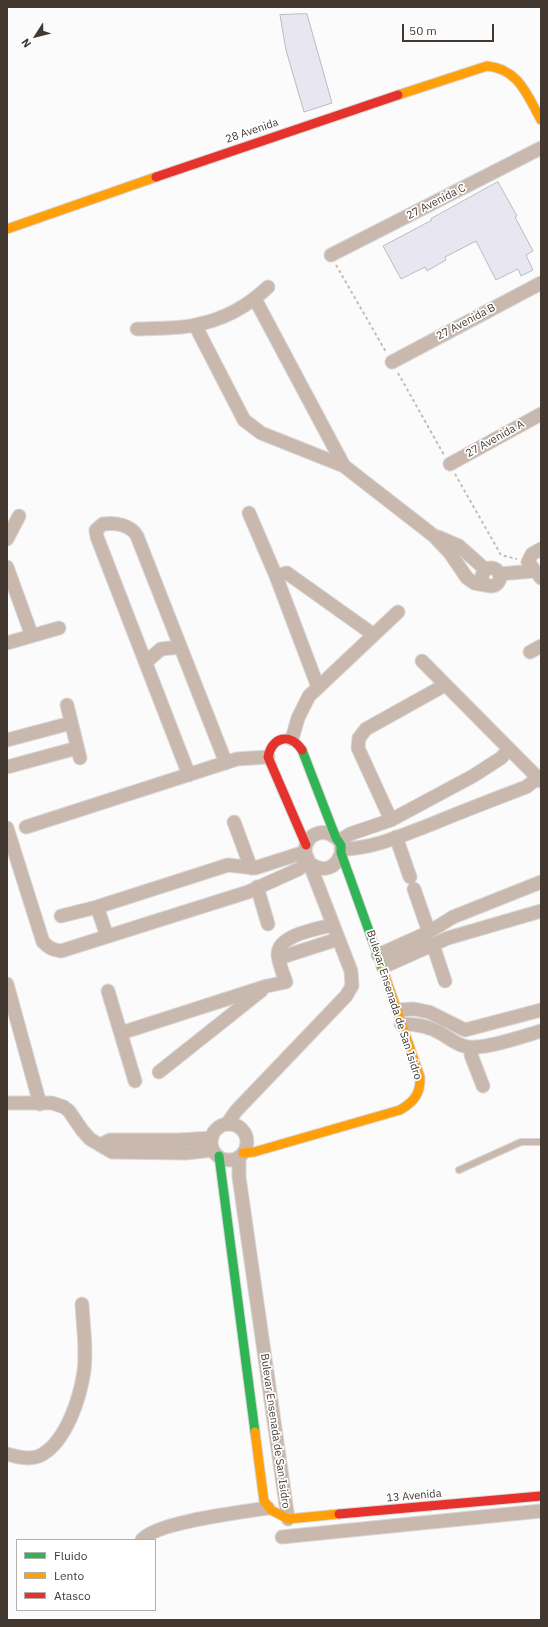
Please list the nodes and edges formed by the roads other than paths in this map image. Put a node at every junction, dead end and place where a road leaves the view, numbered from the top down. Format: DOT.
graph roads {
  1 [pos="541,120"];
  2 [pos="541,148"];
  3 [pos="7,228"];
  4 [pos="331,255"];
  5 [pos="541,283"];
  6 [pos="268,288"];
  7 [pos="256,299"];
  8 [pos="195,325"];
  9 [pos="137,329"];
  10 [pos="392,362"];
  11 [pos="541,414"];
  12 [pos="450,464"];
  13 [pos="344,466"];
  14 [pos="249,513"];
  15 [pos="19,516"];
  16 [pos="434,536"];
  17 [pos="7,539"];
  18 [pos="541,549"];
  19 [pos="7,567"];
  20 [pos="486,570"];
  21 [pos="534,570"];
  22 [pos="499,574"];
  23 [pos="276,576"];
  24 [pos="485,585"];
  25 [pos="398,612"];
  26 [pos="59,628"];
  27 [pos="374,635"];
  28 [pos="32,636"];
  29 [pos="7,643"];
  30 [pos="180,647"];
  31 [pos="422,661"];
  32 [pos="146,662"];
  33 [pos="445,685"];
  34 [pos="318,687"];
  35 [pos="67,705"];
  36 [pos="71,723"];
  37 [pos="7,740"];
  38 [pos="292,740"];
  39 [pos="509,749"];
  40 [pos="268,757"];
  41 [pos="226,763"];
  42 [pos="7,767"];
  43 [pos="190,775"];
  44 [pos="539,779"];
  45 [pos="391,820"];
  46 [pos="234,822"];
  47 [pos="26,827"];
  48 [pos="7,828"];
  49 [pos="396,837"];
  50 [pos="339,845"];
  51 [pos="307,856"];
  52 [pos="251,868"];
  53 [pos="541,882"];
  54 [pos="257,887"];
  55 [pos="97,908"];
  56 [pos="541,911"];
  57 [pos="61,916"];
  58 [pos="268,924"];
  59 [pos="332,925"];
  60 [pos="429,932"];
  61 [pos="106,936"];
  62 [pos="338,939"];
  63 [pos="433,945"];
  64 [pos="279,958"];
  65 [pos="380,961"];
  66 [pos="445,981"];
  67 [pos="7,984"];
  68 [pos="267,986"];
  69 [pos="108,991"];
  70 [pos="10,1006"];
  71 [pos="398,1010"];
  72 [pos="541,1010"];
  73 [pos="401,1024"];
  74 [pos="541,1031"];
  75 [pos="121,1033"];
  76 [pos="471,1048"];
  77 [pos="159,1072"];
  78 [pos="135,1081"];
  79 [pos="483,1086"];
  80 [pos="7,1103"];
  81 [pos="40,1104"];
  82 [pos="227,1124"];
  83 [pos="541,1142"];
  84 [pos="214,1148"];
  85 [pos="241,1155"];
  86 [pos="459,1170"];
  87 [pos="82,1304"];
  88 [pos="7,1454"];
  89 [pos="281,1478"];
  90 [pos="261,1481"];
  91 [pos="541,1496"];
  92 [pos="268,1508"];
  93 [pos="541,1511"];
  94 [pos="288,1519"];
  95 [pos="282,1537"];
  96 [pos="143,1539"];
  1 -- 3 [label="street, 28 Avenida"];
  2 -- 4 [label="street, 27 Avenida C"];
  5 -- 10 [label="street, 27 Avenida B"];
  6 -- 7 [label="street"];
  7 -- 8 [label="street"];
  7 -- 13 [label="street"];
  8 -- 9 [label="street"];
  8 -- 13 [label="street"];
  11 -- 12 [label="street, 27 Avenida A"];
  13 -- 16 [label="street"];
  14 -- 23 [label="street"];
  15 -- 17 [label="street"];
  16 -- 20 [label="street"];
  16 -- 24 [label="street"];
  18 -- 21 [label="street"];
  19 -- 28 [label="street"];
  20 -- 22 [label="street"];
  20 -- 24 [label="street"];
  21 -- 22 [label="street"];
  22 -- 24 [label="street"];
  23 -- 27 [label="street"];
  23 -- 34 [label="street"];
  25 -- 27 [label="street"];
  26 -- 28 [label="street"];
  27 -- 34 [label="street"];
  28 -- 29 [label="street"];
  30 -- 32 [label="street"];
  30 -- 32 [label="street"];
  30 -- 41 [label="street"];
  31 -- 33 [label="street"];
  32 -- 43 [label="street"];
  33 -- 39 [label="street"];
  33 -- 45 [label="street"];
  34 -- 38 [label="street"];
  35 -- 36 [label="street"];
  36 -- 37 [label="street"];
  36 -- 42 [label="street"];
  38 -- 40 [label="street"];
  38 -- 50 [label="street, Bulevar Ensenada de San Isidro"];
  39 -- 44 [label="street"];
  39 -- 45 [label="street"];
  40 -- 41 [label="street"];
  40 -- 51 [label="street"];
  41 -- 43 [label="street"];
  43 -- 47 [label="street"];
  44 -- 49 [label="street"];
  45 -- 50 [label="street"];
  46 -- 52 [label="street"];
  48 -- 61 [label="street"];
  49 -- 50 [label="street"];
  49 -- 60 [label="street"];
  50 -- 51 [label="street"];
  50 -- 51 [label="street"];
  50 -- 65 [label="street, Bulevar Ensenada de San Isidro"];
  51 -- 52 [label="street"];
  51 -- 54 [label="street"];
  51 -- 59 [label="street"];
  52 -- 55 [label="street"];
  53 -- 60 [label="street"];
  54 -- 58 [label="street"];
  54 -- 61 [label="street"];
  55 -- 57 [label="street"];
  55 -- 61 [label="street"];
  56 -- 63 [label="street"];
  59 -- 62 [label="street"];
  59 -- 64 [label="street"];
  60 -- 65 [label="street"];
  62 -- 64 [label="street"];
  62 -- 82 [label="street"];
  63 -- 65 [label="street"];
  63 -- 66 [label="street"];
  64 -- 68 [label="street"];
  65 -- 71 [label="street, Bulevar Ensenada de San Isidro"];
  67 -- 70 [label="street"];
  68 -- 75 [label="street"];
  68 -- 77 [label="street"];
  69 -- 75 [label="street"];
  70 -- 81 [label="street"];
  71 -- 72 [label="street"];
  71 -- 73 [label="street, Bulevar Ensenada de San Isidro"];
  73 -- 76 [label="street"];
  73 -- 85 [label="street, Bulevar Ensenada de San Isidro"];
  74 -- 76 [label="street"];
  75 -- 78 [label="street"];
  76 -- 79 [label="street"];
  80 -- 81 [label="street"];
  81 -- 84 [label="street"];
  82 -- 84 [label="street"];
  82 -- 85 [label="street"];
  83 -- 86 [label="lane"];
  84 -- 85 [label="street"];
  84 -- 90 [label="street, Bulevar Ensenada de San Isidro"];
  85 -- 89 [label="street, Bulevar Ensenada de San Isidro"];
  87 -- 88 [label="street"];
  89 -- 90 [label="street"];
  89 -- 94 [label="street, Bulevar Ensenada de San Isidro"];
  90 -- 92 [label="street, Bulevar Ensenada de San Isidro"];
  91 -- 94 [label="street, 13 Avenida"];
  92 -- 94 [label="street, Bulevar Ensenada de San Isidro"];
  92 -- 96 [label="street"];
  93 -- 95 [label="street"];
}
